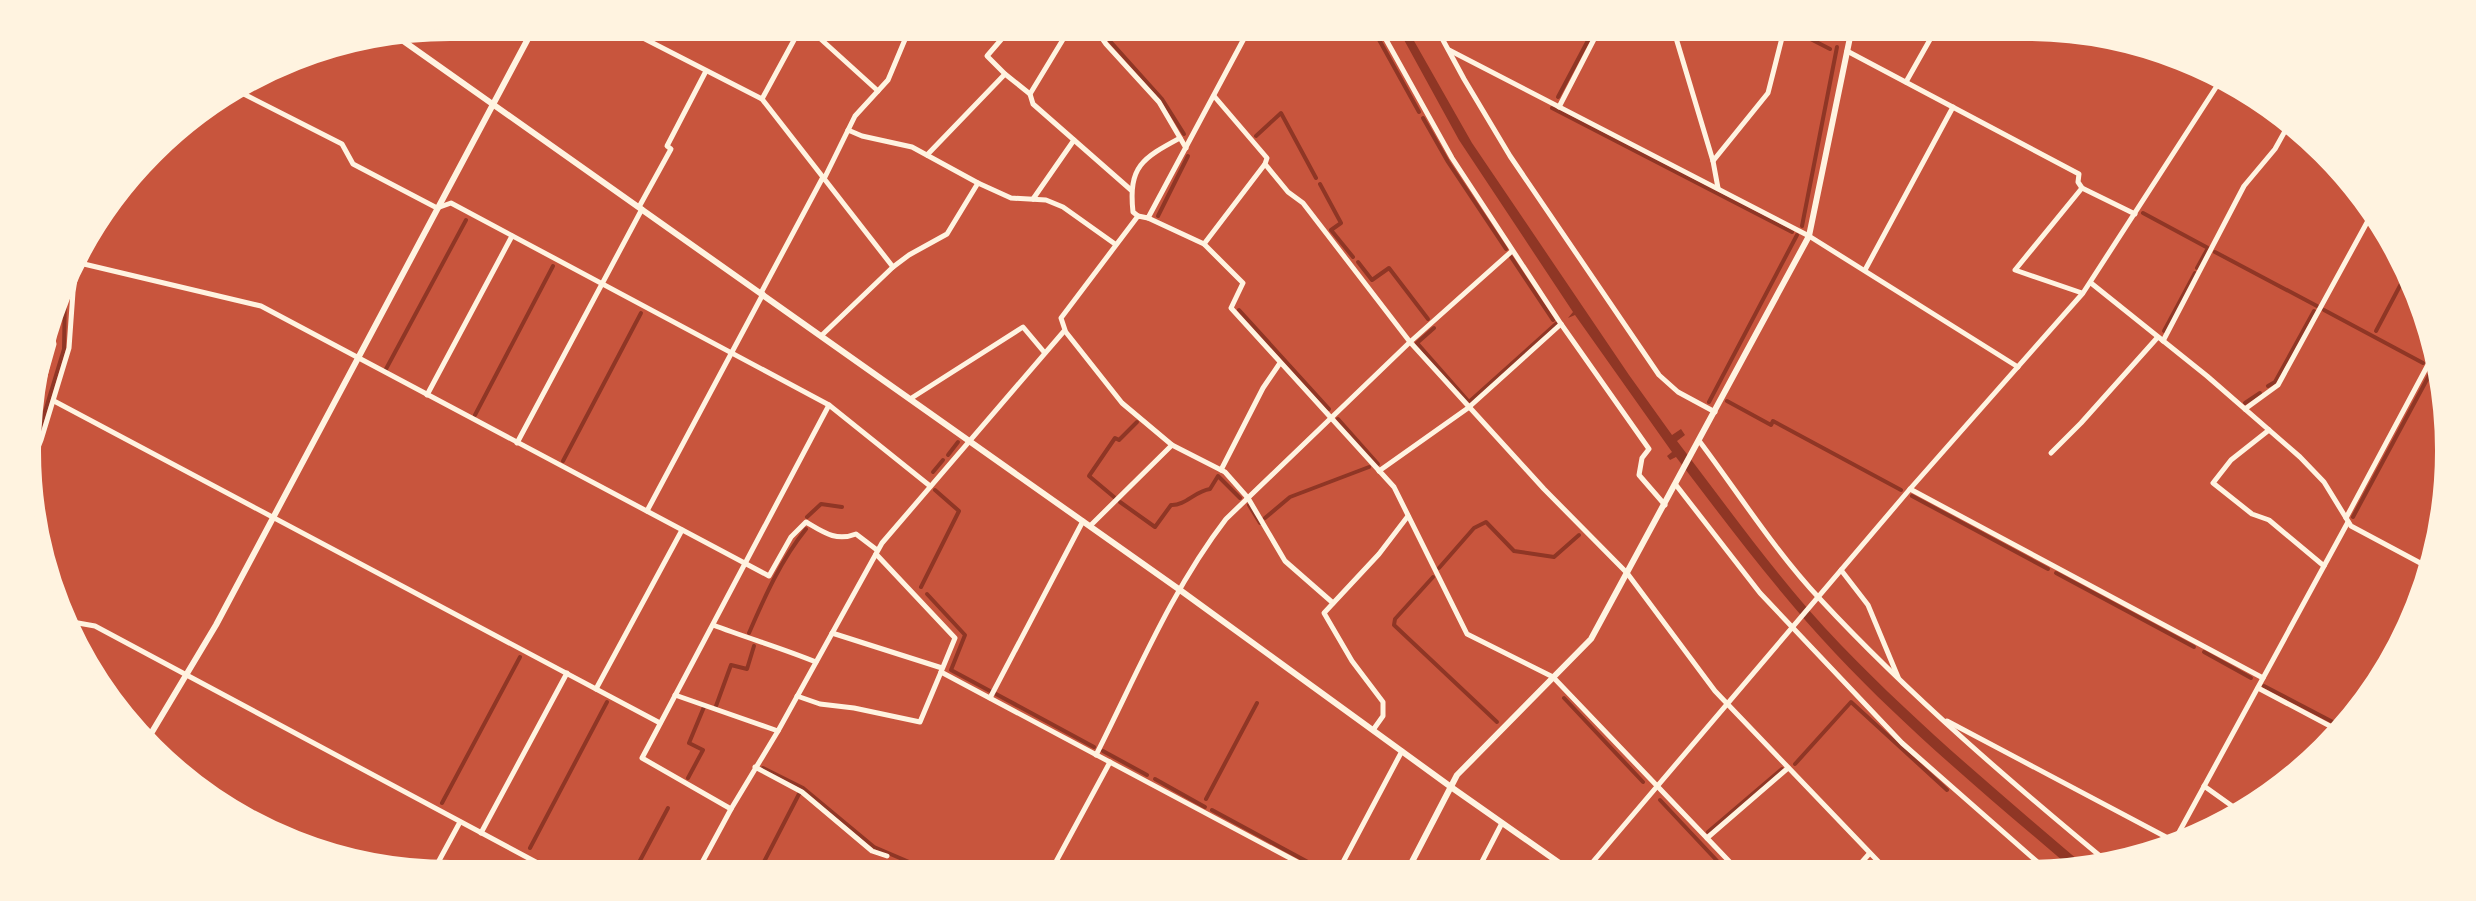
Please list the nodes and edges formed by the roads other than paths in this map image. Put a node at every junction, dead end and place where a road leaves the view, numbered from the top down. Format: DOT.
graph roads {
  1 [pos="529,35"];
  2 [pos="637,35"];
  3 [pos="796,35"];
  4 [pos="820,35"];
  5 [pos="907,35"];
  6 [pos="1005,35"];
  7 [pos="1066,35"];
  8 [pos="1100,35"];
  9 [pos="1247,35"];
  10 [pos="1383,35"];
  11 [pos="1441,35"];
  12 [pos="1596,35"];
  13 [pos="1675,35"];
  14 [pos="1783,35"];
  15 [pos="1850,35"];
  16 [pos="1930,35"];
  17 [pos="401,38"];
  18 [pos="1449,50"];
  19 [pos="1847,51"];
  20 [pos="706,71"];
  21 [pos="1005,74"];
  22 [pos="1906,82"];
  23 [pos="2219,83"];
  24 [pos="878,91"];
  25 [pos="241,92"];
  26 [pos="1030,94"];
  27 [pos="1214,96"];
  28 [pos="762,99"];
  29 [pos="493,104"];
  30 [pos="1559,107"];
  31 [pos="1953,107"];
  32 [pos="2287,128"];
  33 [pos="848,130"];
  34 [pos="1180,138"];
  35 [pos="1074,140"];
  36 [pos="1186,148"];
  37 [pos="928,155"];
  38 [pos="1713,161"];
  39 [pos="1265,164"];
  40 [pos="824,178"];
  41 [pos="978,183"];
  42 [pos="2082,188"];
  43 [pos="1130,190"];
  44 [pos="1719,190"];
  45 [pos="1033,199"];
  46 [pos="437,208"];
  47 [pos="640,208"];
  48 [pos="2136,214"];
  49 [pos="1138,216"];
  50 [pos="1148,218"];
  51 [pos="2369,218"];
  52 [pos="512,236"];
  53 [pos="1809,236"];
  54 [pos="1204,244"];
  55 [pos="1116,245"];
  56 [pos="1512,250"];
  57 [pos="79,264"];
  58 [pos="893,267"];
  59 [pos="77,269"];
  60 [pos="1865,270"];
  61 [pos="2091,283"];
  62 [pos="602,284"];
  63 [pos="2083,293"];
  64 [pos="762,294"];
  65 [pos="1561,324"];
  66 [pos="1065,330"];
  67 [pos="52,334"];
  68 [pos="821,336"];
  69 [pos="2160,339"];
  70 [pos="1410,342"];
  71 [pos="1044,352"];
  72 [pos="731,353"];
  73 [pos="357,359"];
  74 [pos="2431,360"];
  75 [pos="1281,363"];
  76 [pos="2018,367"];
  77 [pos="426,395"];
  78 [pos="39,399"];
  79 [pos="910,399"];
  80 [pos="54,401"];
  81 [pos="829,405"];
  82 [pos="1468,408"];
  83 [pos="2245,410"];
  84 [pos="1715,412"];
  85 [pos="1330,418"];
  86 [pos="2269,430"];
  87 [pos="969,440"];
  88 [pos="516,443"];
  89 [pos="1699,444"];
  90 [pos="1172,445"];
  91 [pos="2051,453"];
  92 [pos="35,455"];
  93 [pos="1222,470"];
  94 [pos="1379,471"];
  95 [pos="1677,483"];
  96 [pos="930,486"];
  97 [pos="1910,489"];
  98 [pos="1248,498"];
  99 [pos="1665,505"];
  100 [pos="646,512"];
  101 [pos="1408,516"];
  102 [pos="273,517"];
  103 [pos="2347,520"];
  104 [pos="1086,524"];
  105 [pos="682,530"];
  106 [pos="877,552"];
  107 [pos="746,564"];
  108 [pos="2425,565"];
  109 [pos="2324,566"];
  110 [pos="1841,570"];
  111 [pos="1627,573"];
  112 [pos="1180,590"];
  113 [pos="1816,600"];
  114 [pos="1333,604"];
  115 [pos="72,622"];
  116 [pos="713,625"];
  117 [pos="1792,628"];
  118 [pos="832,633"];
  119 [pos="816,662"];
  120 [pos="942,670"];
  121 [pos="567,673"];
  122 [pos="186,675"];
  123 [pos="1554,677"];
  124 [pos="2263,678"];
  125 [pos="1899,679"];
  126 [pos="2258,688"];
  127 [pos="596,689"];
  128 [pos="675,695"];
  129 [pos="797,696"];
  130 [pos="990,698"];
  131 [pos="1728,704"];
  132 [pos="1940,717"];
  133 [pos="660,723"];
  134 [pos="2331,727"];
  135 [pos="2334,728"];
  136 [pos="778,730"];
  137 [pos="1372,730"];
  138 [pos="150,736"];
  139 [pos="2326,737"];
  140 [pos="1402,751"];
  141 [pos="1096,754"];
  142 [pos="1110,762"];
  143 [pos="755,767"];
  144 [pos="1788,768"];
  145 [pos="1658,785"];
  146 [pos="2204,786"];
  147 [pos="1451,787"];
  148 [pos="2235,808"];
  149 [pos="731,809"];
  150 [pos="460,822"];
  151 [pos="1502,823"];
  152 [pos="481,833"];
  153 [pos="2176,837"];
  154 [pos="1707,838"];
  155 [pos="2171,839"];
  156 [pos="1869,854"];
  157 [pos="886,856"];
  158 [pos="2103,859"];
  159 [pos="436,865"];
  160 [pos="2041,865"];
  161 [pos="542,866"];
  162 [pos="700,866"];
  163 [pos="1054,866"];
  164 [pos="1305,866"];
  165 [pos="1341,866"];
  166 [pos="1410,866"];
  167 [pos="1480,866"];
  168 [pos="1561,866"];
  169 [pos="1590,866"];
  170 [pos="1734,866"];
  171 [pos="1858,866"];
  172 [pos="1881,866"];
  1 -- 29 [label="street"];
  2 -- 20 [label="street"];
  3 -- 28 [label="street"];
  4 -- 24 [label="street"];
  5 -- 24 [label="street"];
  6 -- 21 [label="street"];
  7 -- 26 [label="street"];
  8 -- 34 [label="street"];
  9 -- 27 [label="street"];
  10 -- 56 [label="street"];
  11 -- 18 [label="street"];
  12 -- 30 [label="street"];
  13 -- 38 [label="street"];
  14 -- 38 [label="street"];
  15 -- 19 [label="street"];
  16 -- 22 [label="street"];
  17 -- 29 [label="street"];
  18 -- 30 [label="street"];
  18 -- 84 [label="street"];
  19 -- 22 [label="street"];
  19 -- 53 [label="street"];
  20 -- 28 [label="street"];
  20 -- 47 [label="street"];
  21 -- 26 [label="street"];
  21 -- 37 [label="street"];
  22 -- 31 [label="street"];
  23 -- 48 [label="street"];
  24 -- 33 [label="street"];
  25 -- 46 [label="street"];
  26 -- 35 [label="street"];
  27 -- 36 [label="street"];
  27 -- 39 [label="street"];
  28 -- 40 [label="street"];
  29 -- 46 [label="street"];
  29 -- 47 [label="street"];
  30 -- 44 [label="street"];
  31 -- 42 [label="street"];
  31 -- 60 [label="street"];
  32 -- 69 [label="street"];
  33 -- 37 [label="street"];
  33 -- 40 [label="street"];
  34 -- 36 [label="street"];
  34 -- 43 [label="street"];
  35 -- 43 [label="street"];
  35 -- 45 [label="street"];
  36 -- 50 [label="street"];
  37 -- 41 [label="street"];
  38 -- 44 [label="street"];
  39 -- 54 [label="street"];
  39 -- 70 [label="street"];
  40 -- 58 [label="street"];
  40 -- 64 [label="street"];
  41 -- 45 [label="street"];
  41 -- 58 [label="street"];
  42 -- 48 [label="street"];
  42 -- 63 [label="street"];
  43 -- 49 [label="street"];
  44 -- 53 [label="street"];
  45 -- 55 [label="street"];
  46 -- 52 [label="street"];
  46 -- 73 [label="street"];
  47 -- 62 [label="street"];
  47 -- 64 [label="street"];
  48 -- 61 [label="street"];
  49 -- 50 [label="street"];
  49 -- 55 [label="street"];
  50 -- 54 [label="street"];
  51 -- 83 [label="street"];
  52 -- 62 [label="street"];
  52 -- 77 [label="street"];
  53 -- 60 [label="street"];
  53 -- 84 [label="street"];
  54 -- 75 [label="street"];
  55 -- 66 [label="street"];
  56 -- 65 [label="street"];
  56 -- 70 [label="street"];
  57 -- 73 [label="street"];
  58 -- 68 [label="street"];
  59 -- 80 [label="street"];
  60 -- 76 [label="street"];
  61 -- 63 [label="street"];
  61 -- 69 [label="street"];
  62 -- 72 [label="street"];
  62 -- 88 [label="street"];
  63 -- 76 [label="street"];
  64 -- 68 [label="street"];
  64 -- 72 [label="street"];
  65 -- 82 [label="street"];
  65 -- 99 [label="street"];
  66 -- 71 [label="street"];
  66 -- 90 [label="street"];
  67 -- 78 [label="street"];
  68 -- 79 [label="street"];
  69 -- 83 [label="street"];
  69 -- 91 [label="street"];
  70 -- 82 [label="street"];
  70 -- 85 [label="street"];
  71 -- 79 [label="street"];
  71 -- 87 [label="street"];
  72 -- 81 [label="street"];
  72 -- 100 [label="street"];
  73 -- 77 [label="street"];
  73 -- 102 [label="street"];
  74 -- 103 [label="street"];
  75 -- 85 [label="street"];
  75 -- 93 [label="street"];
  76 -- 97 [label="street"];
  77 -- 88 [label="street"];
  79 -- 87 [label="street"];
  80 -- 92 [label="street"];
  80 -- 102 [label="street"];
  81 -- 96 [label="street"];
  81 -- 107 [label="street"];
  82 -- 94 [label="street"];
  82 -- 111 [label="street"];
  83 -- 86 [label="street"];
  84 -- 89 [label="street"];
  85 -- 94 [label="street"];
  85 -- 98 [label="street"];
  86 -- 103 [label="street"];
  86 -- 109 [label="street"];
  87 -- 96 [label="street"];
  87 -- 104 [label="street"];
  88 -- 100 [label="street"];
  89 -- 95 [label="street"];
  89 -- 113 [label="street"];
  90 -- 93 [label="street"];
  90 -- 104 [label="street"];
  93 -- 98 [label="street"];
  94 -- 101 [label="street"];
  95 -- 99 [label="street"];
  95 -- 117 [label="street"];
  96 -- 106 [label="street"];
  97 -- 110 [label="street"];
  97 -- 124 [label="street"];
  98 -- 112 [label="street"];
  98 -- 114 [label="street"];
  99 -- 111 [label="street"];
  100 -- 105 [label="street"];
  101 -- 114 [label="street"];
  101 -- 123 [label="street"];
  102 -- 121 [label="street"];
  102 -- 122 [label="street"];
  103 -- 108 [label="street"];
  103 -- 109 [label="street"];
  104 -- 112 [label="street"];
  104 -- 130 [label="street"];
  105 -- 107 [label="street"];
  105 -- 127 [label="street"];
  106 -- 107 [label="street"];
  106 -- 118 [label="street"];
  106 -- 120 [label="street"];
  107 -- 116 [label="street"];
  109 -- 124 [label="street"];
  110 -- 113 [label="street"];
  110 -- 125 [label="street"];
  111 -- 123 [label="street"];
  111 -- 131 [label="street"];
  112 -- 137 [label="street"];
  112 -- 141 [label="street"];
  113 -- 117 [label="street"];
  113 -- 125 [label="street"];
  114 -- 137 [label="street"];
  115 -- 122 [label="street"];
  116 -- 119 [label="street"];
  116 -- 128 [label="street"];
  117 -- 131 [label="street"];
  117 -- 160 [label="street"];
  118 -- 119 [label="street"];
  118 -- 120 [label="street"];
  119 -- 129 [label="street"];
  120 -- 129 [label="street"];
  120 -- 130 [label="street"];
  121 -- 127 [label="street"];
  121 -- 152 [label="street"];
  122 -- 138 [label="street"];
  122 -- 150 [label="street"];
  123 -- 145 [label="street"];
  123 -- 147 [label="street"];
  124 -- 126 [label="street"];
  125 -- 132 [label="street"];
  126 -- 134 [label="street"];
  126 -- 146 [label="street"];
  127 -- 133 [label="street"];
  128 -- 133 [label="street"];
  128 -- 136 [label="street"];
  129 -- 136 [label="street"];
  130 -- 141 [label="street"];
  131 -- 144 [label="street"];
  131 -- 145 [label="street"];
  132 -- 155 [label="street"];
  132 -- 158 [label="street"];
  133 -- 149 [label="street"];
  134 -- 135 [label="street"];
  134 -- 139 [label="street"];
  136 -- 143 [label="street"];
  137 -- 140 [label="street"];
  140 -- 147 [label="street"];
  140 -- 165 [label="street"];
  141 -- 142 [label="street"];
  142 -- 163 [label="street"];
  142 -- 164 [label="street"];
  143 -- 149 [label="street"];
  143 -- 157 [label="street"];
  144 -- 154 [label="street"];
  144 -- 156 [label="street"];
  145 -- 154 [label="street"];
  145 -- 169 [label="street"];
  146 -- 148 [label="street"];
  146 -- 153 [label="street"];
  147 -- 151 [label="street"];
  147 -- 166 [label="street"];
  149 -- 162 [label="street"];
  150 -- 152 [label="street"];
  150 -- 159 [label="street"];
  151 -- 167 [label="street"];
  151 -- 168 [label="street"];
  152 -- 161 [label="street"];
  154 -- 170 [label="street"];
  156 -- 171 [label="street"];
  156 -- 172 [label="street"];
}
